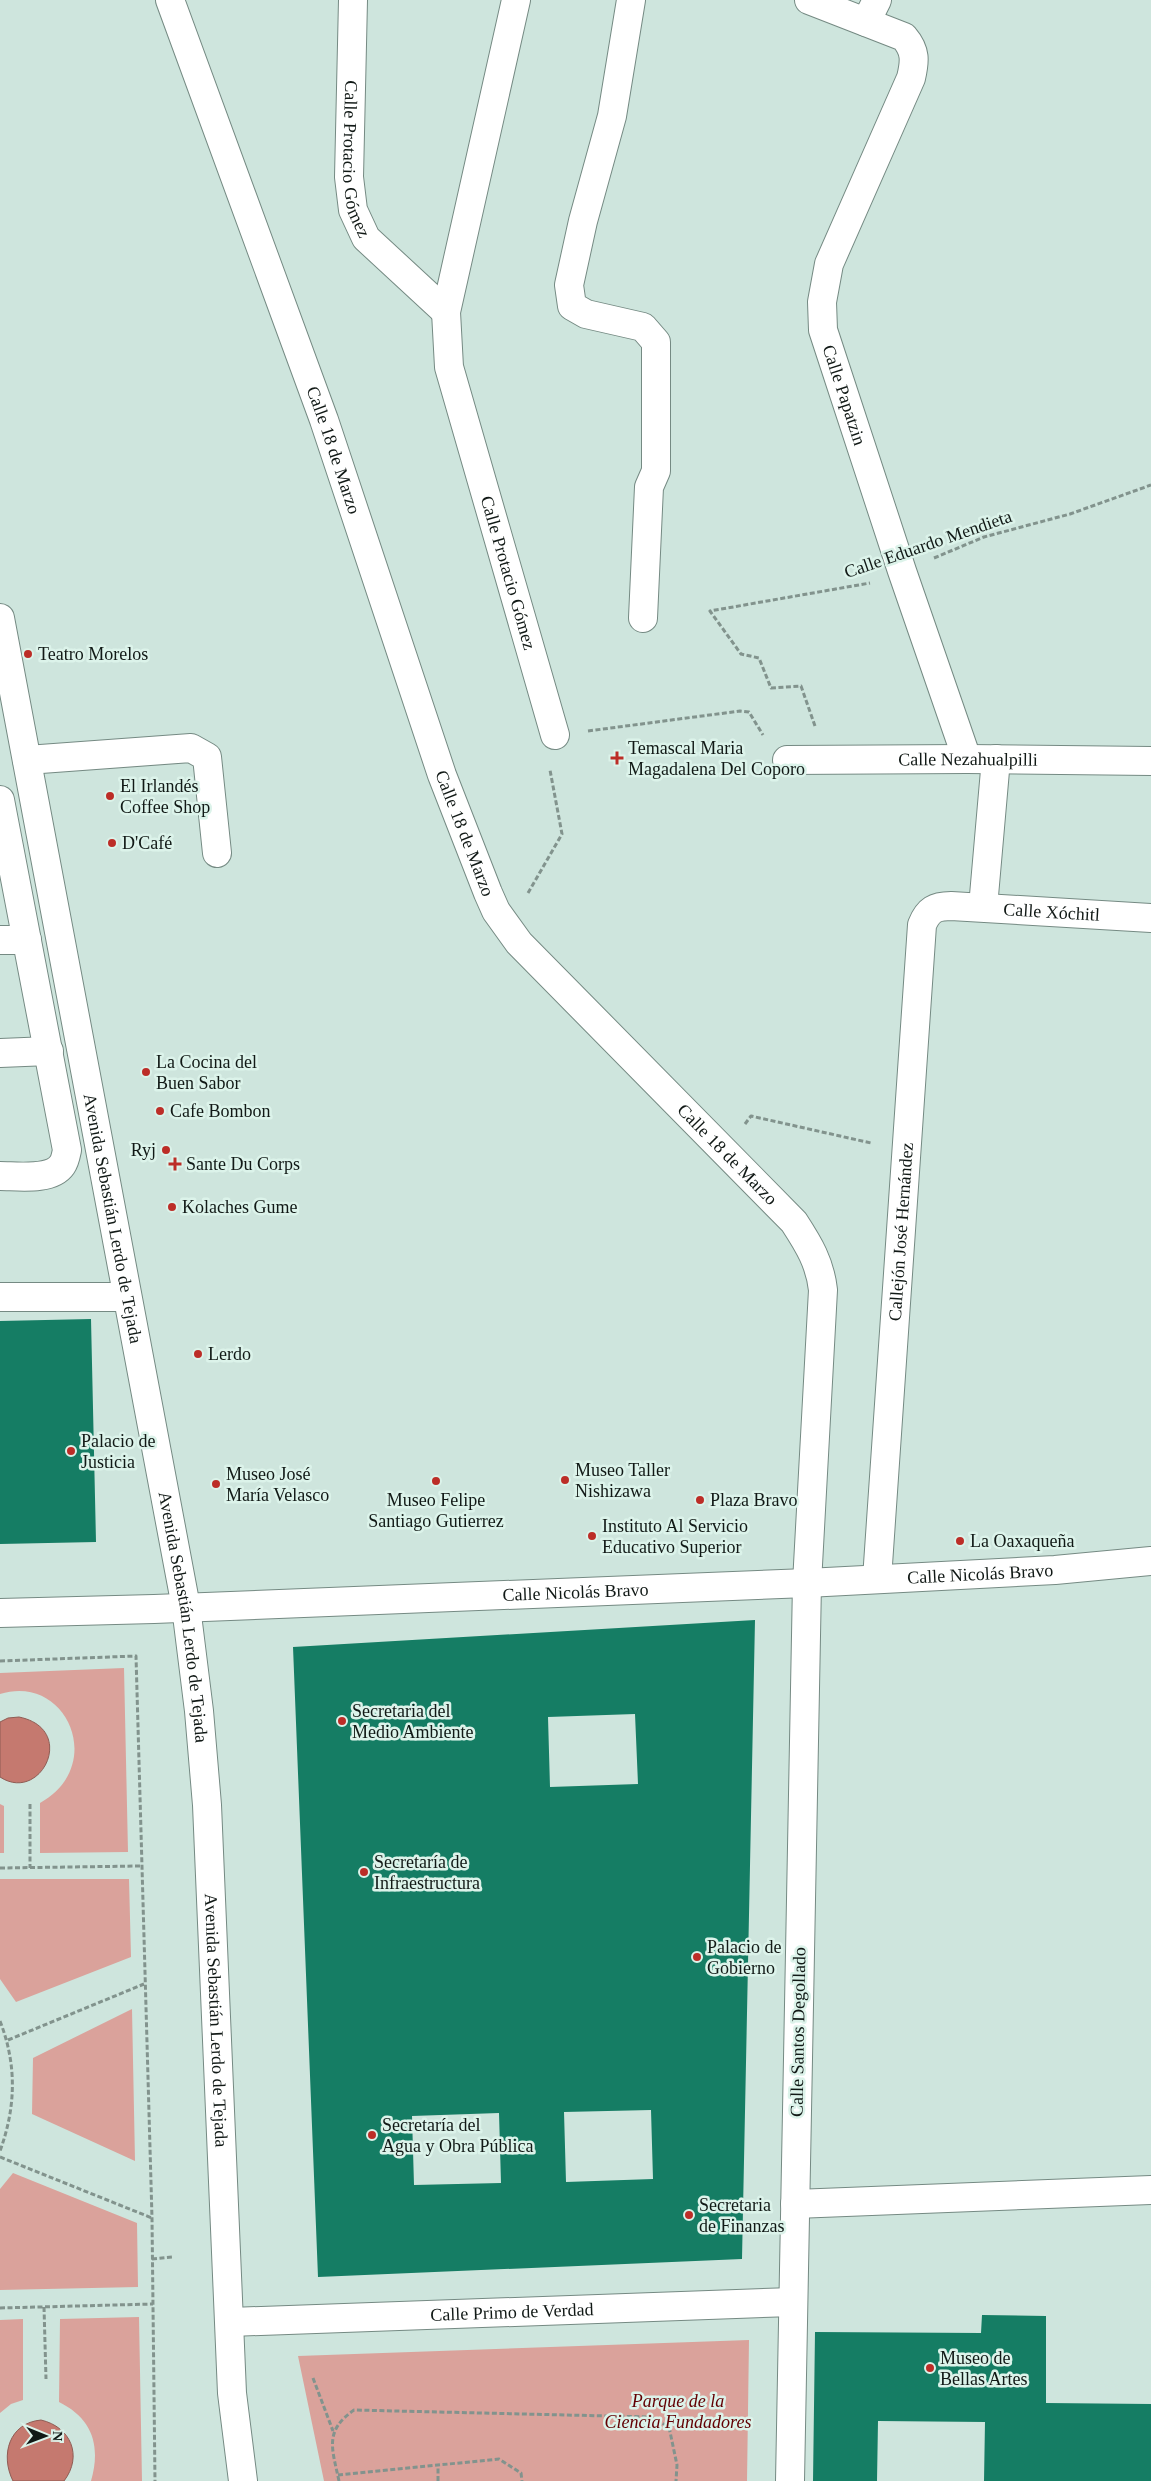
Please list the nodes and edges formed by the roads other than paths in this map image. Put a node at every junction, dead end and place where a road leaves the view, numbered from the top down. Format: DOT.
graph roads {
  1 [pos="170,0"];
  2 [pos="353,0"];
  3 [pos="516,0"];
  4 [pos="630,0"];
  5 [pos="809,0"];
  6 [pos="872,11"];
  7 [pos="446,312"];
  8 [pos="0,618"];
  9 [pos="642,618"];
  10 [pos="555,736"];
  11 [pos="967,758"];
  12 [pos="996,759"];
  13 [pos="27,760"];
  14 [pos="786,760"];
  15 [pos="1151,761"];
  16 [pos="1,806"];
  17 [pos="217,853"];
  18 [pos="951,906"];
  19 [pos="983,908"];
  20 [pos="1151,918"];
  21 [pos="0,940"];
  22 [pos="27,940"];
  23 [pos="49,1051"];
  24 [pos="0,1053"];
  25 [pos="0,1176"];
  26 [pos="0,1297"];
  27 [pos="126,1297"];
  28 [pos="1151,1561"];
  29 [pos="877,1579"];
  30 [pos="807,1583"];
  31 [pos="186,1607"];
  32 [pos="0,1613"];
  33 [pos="1151,2190"];
  34 [pos="795,2204"];
  35 [pos="793,2302"];
  36 [pos="231,2322"];
  37 [pos="243,2481"];
  38 [pos="790,2481"];
  1 -- 30 [label="street, Calle 18 de Marzo"];
  2 -- 7 [label="street, Calle Protacio Gómez"];
  3 -- 7 [label="street, Calle Protacio Gómez"];
  4 -- 9 [label="street"];
  5 -- 6 [label="street"];
  6 -- 11 [label="street, Calle Papatzin"];
  7 -- 10 [label="street, Calle Protacio Gómez"];
  8 -- 13 [label="street, Avenida Sebastián Lerdo de Tejada"];
  11 -- 12 [label="street, Calle Nezahualpilli"];
  11 -- 14 [label="street, Calle Nezahualpilli"];
  12 -- 15 [label="street, Calle Nezahualpilli"];
  12 -- 19 [label="street"];
  13 -- 17 [label="street"];
  13 -- 27 [label="street, Avenida Sebastián Lerdo de Tejada"];
  16 -- 22 [label="street"];
  18 -- 19 [label="street, Calle Xóchitl"];
  18 -- 29 [label="street, Callejón José Hernández"];
  19 -- 20 [label="street, Calle Xóchitl"];
  21 -- 22 [label="street"];
  22 -- 23 [label="street"];
  23 -- 24 [label="street"];
  23 -- 25 [label="street"];
  26 -- 27 [label="street"];
  27 -- 31 [label="street, Avenida Sebastián Lerdo de Tejada"];
  28 -- 29 [label="street, Calle Nicolás Bravo"];
  29 -- 30 [label="street, Calle Nicolás Bravo"];
  30 -- 31 [label="street, Calle Nicolás Bravo"];
  30 -- 34 [label="street, Calle Santos Degollado"];
  31 -- 32 [label="street, Calle Nicolás Bravo"];
  31 -- 36 [label="street, Avenida Sebastián Lerdo de Tejada"];
  33 -- 34 [label="street"];
  34 -- 35 [label="street, Calle Santos Degollado"];
  35 -- 36 [label="street, Calle Primo de Verdad"];
  35 -- 38 [label="street, Calle Santos Degollado"];
  36 -- 37 [label="street, Avenida Sebastián Lerdo de Tejada"];
}
